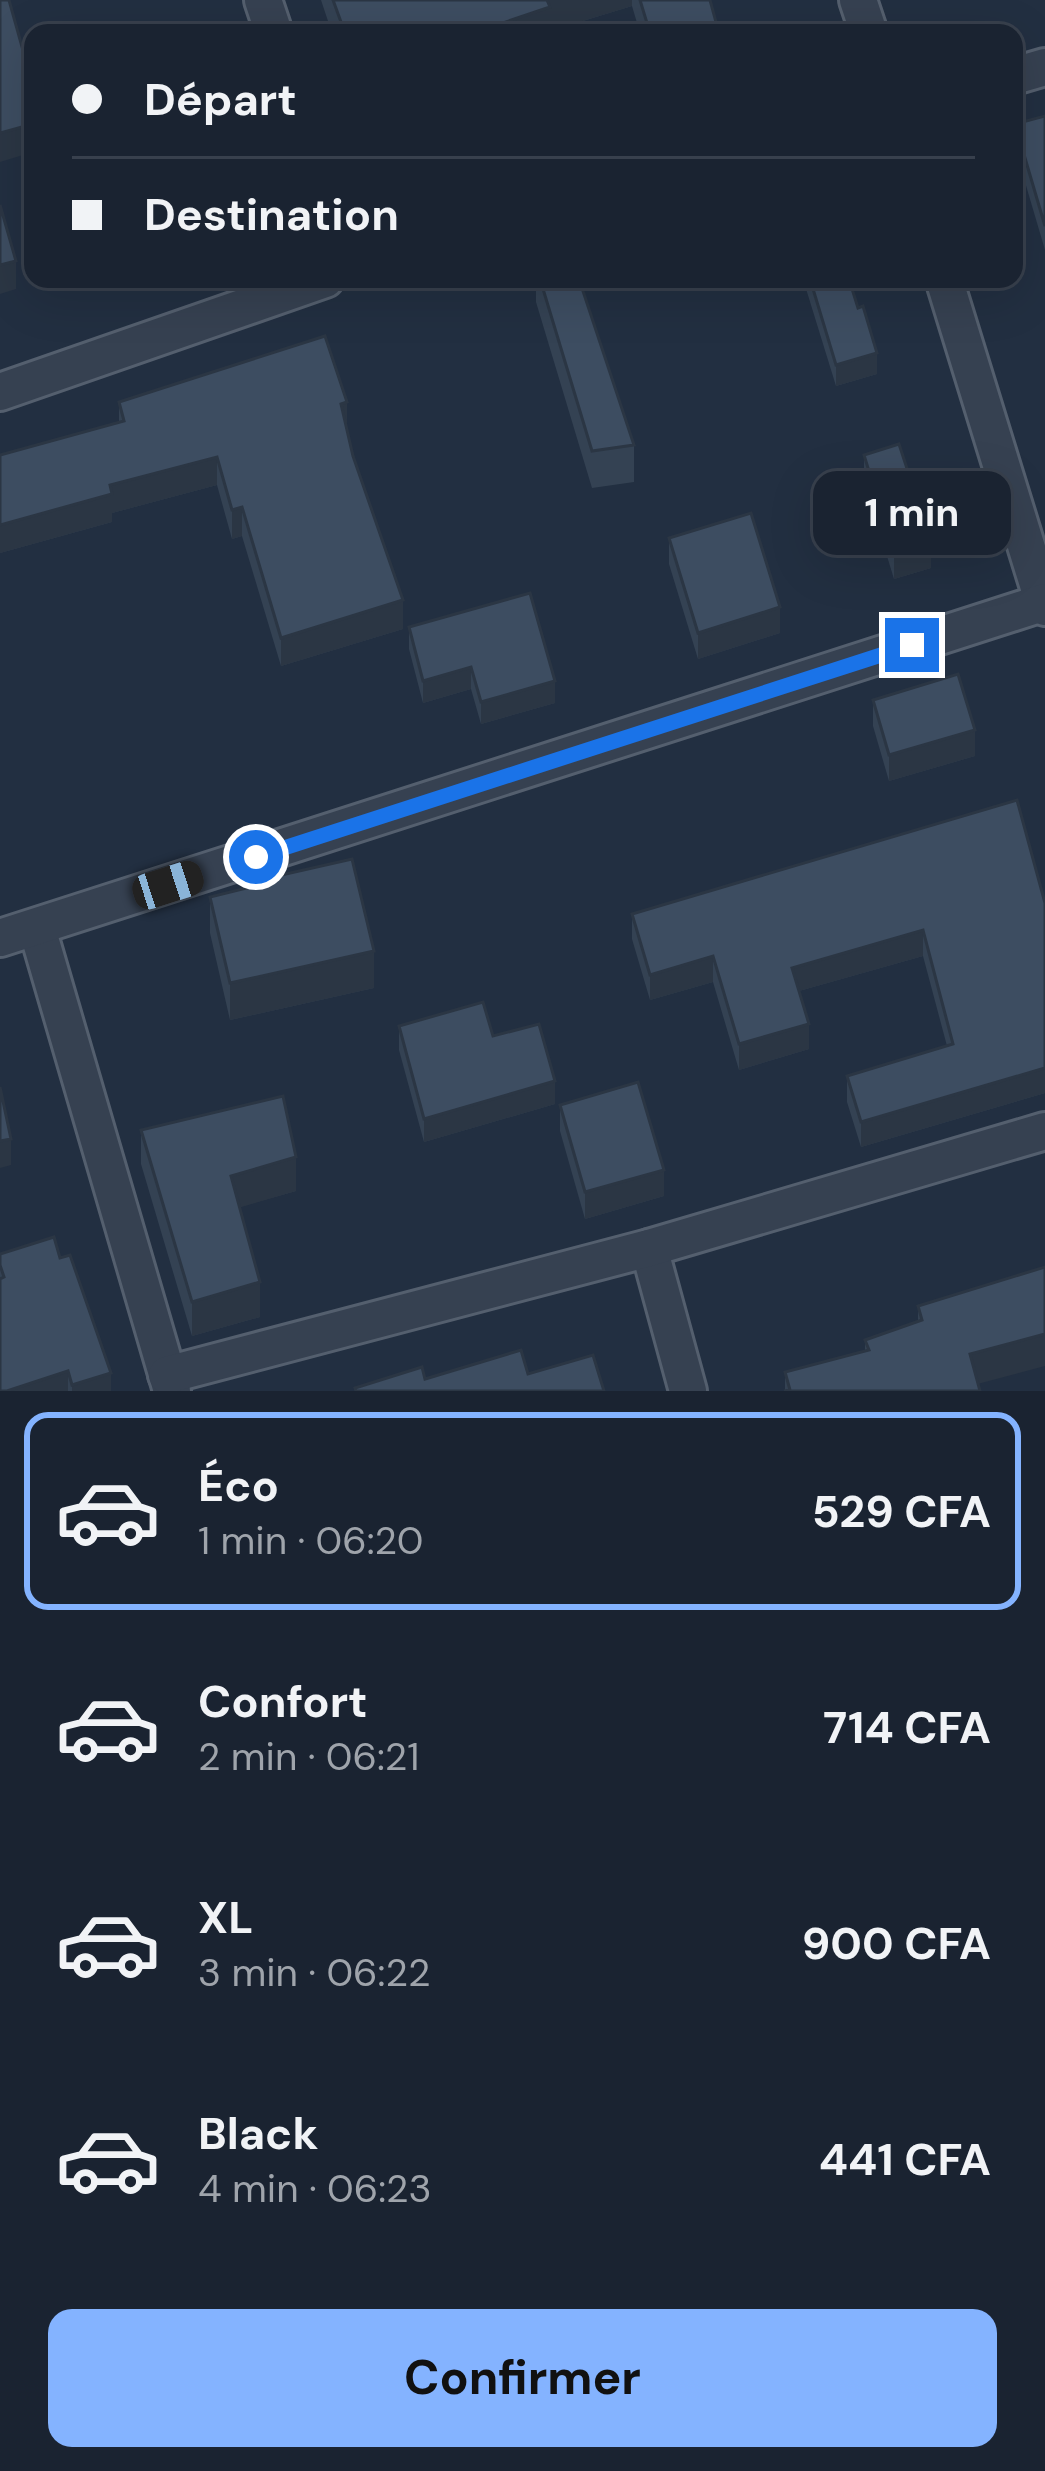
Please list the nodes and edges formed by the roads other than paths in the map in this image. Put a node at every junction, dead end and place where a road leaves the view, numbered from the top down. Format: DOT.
graph roads {
  1 [pos="299,288"];
  2 [pos="947,288"];
  3 [pos="0,392"];
  4 [pos="1044,604"];
  5 [pos="37,928"];
  6 [pos="0,938"];
  7 [pos="1045,1131"];
  8 [pos="649,1248"];
  9 [pos="170,1383"];
  10 [pos="688,1391"];
  1 -- 3 [label="street"];
  2 -- 4 [label="street"];
  4 -- 5 [label="street"];
  5 -- 6 [label="street"];
  5 -- 9 [label="street"];
  7 -- 8 [label="street"];
  8 -- 9 [label="street"];
  8 -- 10 [label="street"];
}
